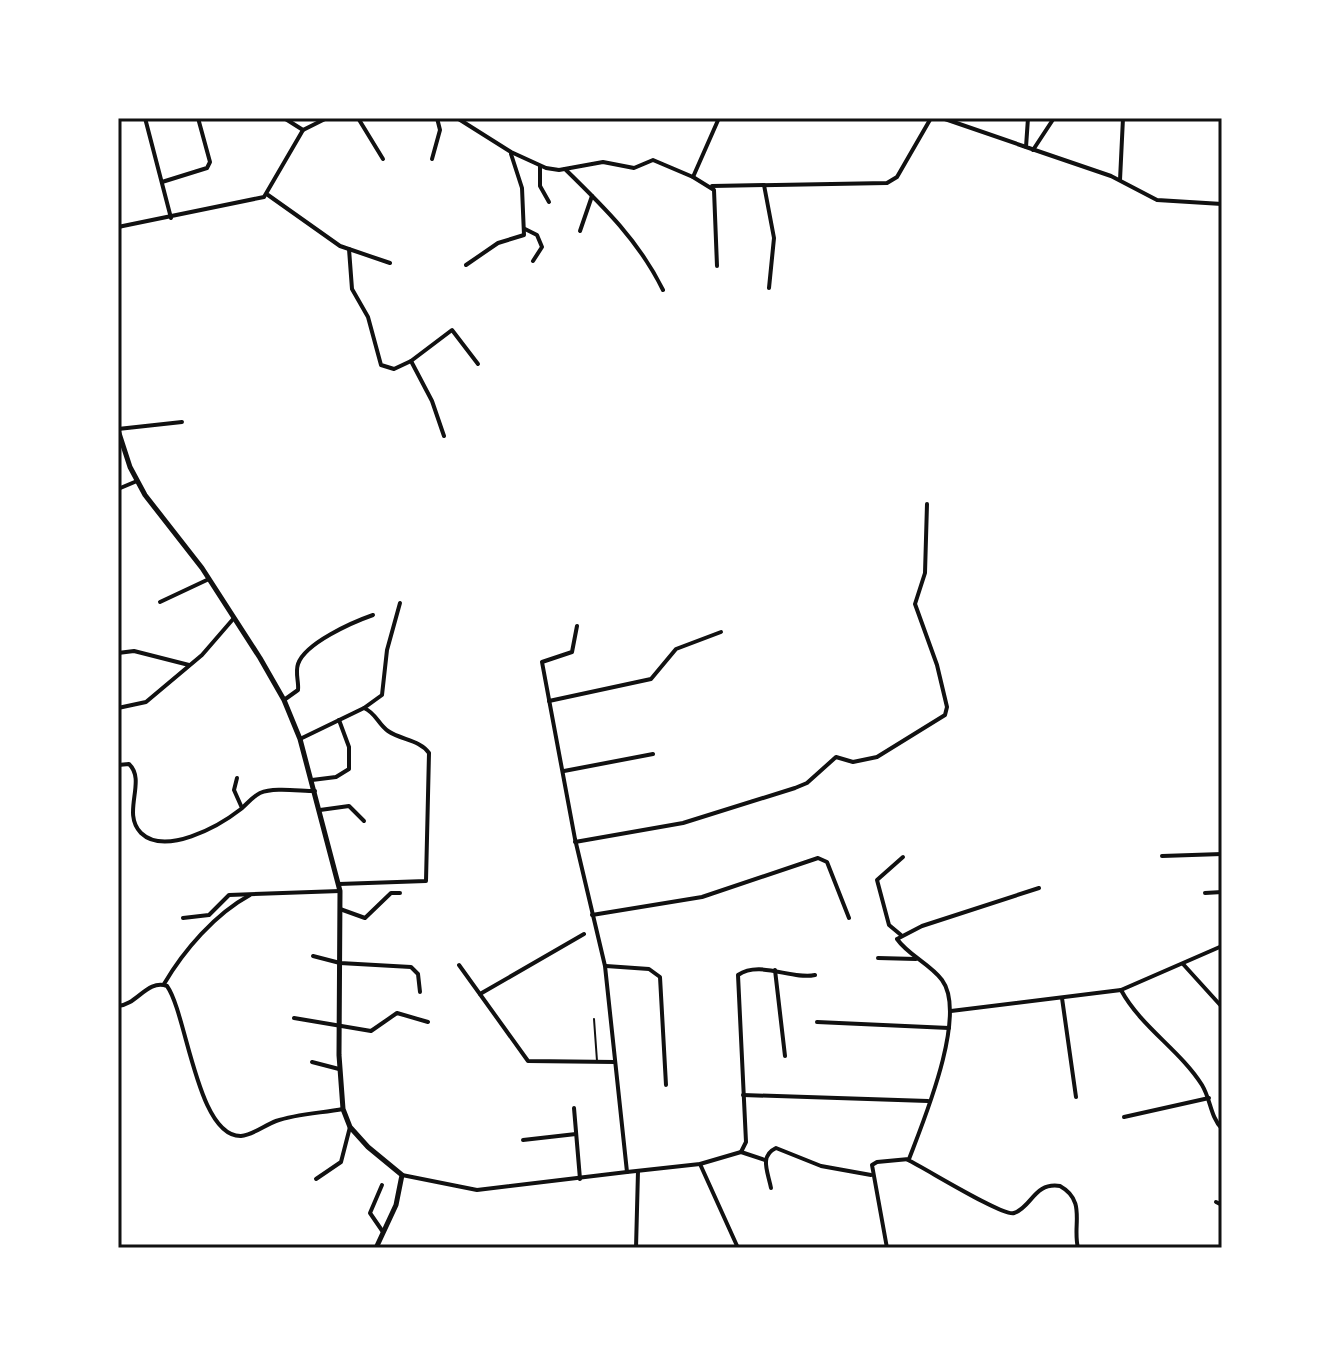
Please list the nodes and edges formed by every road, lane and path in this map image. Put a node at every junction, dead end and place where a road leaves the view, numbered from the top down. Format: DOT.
graph roads {
  1 [pos="145,118"];
  2 [pos="198,118"];
  3 [pos="284,118"];
  4 [pos="327,118"];
  5 [pos="358,118"];
  6 [pos="437,118"];
  7 [pos="457,118"];
  8 [pos="719,118"];
  9 [pos="930,118"];
  10 [pos="942,118"];
  11 [pos="1028,118"];
  12 [pos="1054,118"];
  13 [pos="1123,118"];
  14 [pos="303,130"];
  15 [pos="1026,147"];
  16 [pos="1033,150"];
  17 [pos="511,152"];
  18 [pos="383,159"];
  19 [pos="432,159"];
  20 [pos="540,166"];
  21 [pos="565,169"];
  22 [pos="693,177"];
  23 [pos="1120,181"];
  24 [pos="162,182"];
  25 [pos="764,185"];
  26 [pos="712,186"];
  27 [pos="268,195"];
  28 [pos="592,195"];
  29 [pos="549,202"];
  30 [pos="1222,204"];
  31 [pos="171,218"];
  32 [pos="118,227"];
  33 [pos="525,229"];
  34 [pos="580,231"];
  35 [pos="349,249"];
  36 [pos="533,261"];
  37 [pos="390,263"];
  38 [pos="466,265"];
  39 [pos="717,266"];
  40 [pos="769,288"];
  41 [pos="663,290"];
  42 [pos="411,361"];
  43 [pos="478,364"];
  44 [pos="182,422"];
  45 [pos="118,429"];
  46 [pos="444,436"];
  47 [pos="137,481"];
  48 [pos="118,489"];
  49 [pos="927,504"];
  50 [pos="209,579"];
  51 [pos="160,602"];
  52 [pos="400,603"];
  53 [pos="373,615"];
  54 [pos="234,618"];
  55 [pos="577,626"];
  56 [pos="721,632"];
  57 [pos="118,653"];
  58 [pos="189,665"];
  59 [pos="284,700"];
  60 [pos="549,701"];
  61 [pos="118,708"];
  62 [pos="364,708"];
  63 [pos="339,720"];
  64 [pos="300,739"];
  65 [pos="653,754"];
  66 [pos="118,765"];
  67 [pos="564,771"];
  68 [pos="237,778"];
  69 [pos="312,780"];
  70 [pos="315,791"];
  71 [pos="242,808"];
  72 [pos="320,810"];
  73 [pos="364,821"];
  74 [pos="575,842"];
  75 [pos="1222,854"];
  76 [pos="1162,856"];
  77 [pos="903,857"];
  78 [pos="339,888"];
  79 [pos="1039,888"];
  80 [pos="255,892"];
  81 [pos="1222,892"];
  82 [pos="400,893"];
  83 [pos="1205,893"];
  84 [pos="340,909"];
  85 [pos="592,915"];
  86 [pos="183,918"];
  87 [pos="849,918"];
  88 [pos="584,934"];
  89 [pos="901,935"];
  90 [pos="1222,946"];
  91 [pos="313,956"];
  92 [pos="878,958"];
  93 [pos="918,959"];
  94 [pos="340,963"];
  95 [pos="1183,964"];
  96 [pos="459,965"];
  97 [pos="605,966"];
  98 [pos="775,970"];
  99 [pos="815,975"];
  100 [pos="164,984"];
  101 [pos="1121,990"];
  102 [pos="420,992"];
  103 [pos="480,994"];
  104 [pos="1062,998"];
  105 [pos="118,1006"];
  106 [pos="1222,1007"];
  107 [pos="950,1011"];
  108 [pos="294,1018"];
  109 [pos="594,1019"];
  110 [pos="428,1022"];
  111 [pos="817,1022"];
  112 [pos="339,1026"];
  113 [pos="949,1028"];
  114 [pos="785,1056"];
  115 [pos="312,1062"];
  116 [pos="615,1062"];
  117 [pos="598,1063"];
  118 [pos="339,1069"];
  119 [pos="666,1085"];
  120 [pos="743,1095"];
  121 [pos="1076,1097"];
  122 [pos="1209,1098"];
  123 [pos="928,1101"];
  124 [pos="574,1108"];
  125 [pos="343,1109"];
  126 [pos="1124,1117"];
  127 [pos="350,1127"];
  128 [pos="1222,1129"];
  129 [pos="576,1134"];
  130 [pos="523,1140"];
  131 [pos="741,1152"];
  132 [pos="765,1160"];
  133 [pos="908,1160"];
  134 [pos="700,1164"];
  135 [pos="638,1171"];
  136 [pos="627,1172"];
  137 [pos="402,1175"];
  138 [pos="871,1175"];
  139 [pos="316,1179"];
  140 [pos="580,1179"];
  141 [pos="382,1185"];
  142 [pos="771,1188"];
  143 [pos="383,1232"];
  144 [pos="376,1248"];
  145 [pos="636,1248"];
  146 [pos="738,1248"];
  147 [pos="887,1248"];
  148 [pos="1078,1248"];
  1 -- 24 [label="street"];
  2 -- 24 [label="street"];
  3 -- 14 [label="street"];
  4 -- 14 [label="street"];
  5 -- 18 [label="street"];
  6 -- 19 [label="street"];
  7 -- 17 [label="street"];
  8 -- 22 [label="street"];
  9 -- 25 [label="street"];
  10 -- 15 [label="street"];
  11 -- 15 [label="street"];
  12 -- 16 [label="street"];
  13 -- 23 [label="street"];
  14 -- 27 [label="street"];
  15 -- 16 [label="street"];
  16 -- 23 [label="street"];
  17 -- 20 [label="street"];
  17 -- 33 [label="street"];
  20 -- 21 [label="street"];
  20 -- 29 [label="street"];
  21 -- 22 [label="street"];
  21 -- 28 [label="street"];
  22 -- 26 [label="street"];
  23 -- 30 [label="street"];
  24 -- 31 [label="street"];
  25 -- 26 [label="street"];
  25 -- 40 [label="street"];
  26 -- 39 [label="street"];
  27 -- 31 [label="street"];
  27 -- 35 [label="street"];
  28 -- 34 [label="street"];
  28 -- 41 [label="street"];
  31 -- 32 [label="street"];
  33 -- 36 [label="street"];
  33 -- 38 [label="street"];
  35 -- 37 [label="street"];
  35 -- 42 [label="street"];
  42 -- 43 [label="street"];
  42 -- 46 [label="street"];
  44 -- 45 [label="street"];
  45 -- 47 [label="street"];
  47 -- 48 [label="street"];
  47 -- 50 [label="street"];
  49 -- 74 [label="street"];
  50 -- 51 [label="street"];
  50 -- 54 [label="street"];
  52 -- 62 [label="street"];
  53 -- 59 [label="street"];
  54 -- 58 [label="street"];
  54 -- 59 [label="street"];
  55 -- 60 [label="street"];
  56 -- 60 [label="street"];
  57 -- 58 [label="street"];
  58 -- 61 [label="street"];
  59 -- 64 [label="street"];
  60 -- 67 [label="street"];
  62 -- 63 [label="street"];
  62 -- 78 [label="street"];
  63 -- 64 [label="street"];
  63 -- 69 [label="street"];
  64 -- 69 [label="street"];
  65 -- 67 [label="street"];
  66 -- 71 [label="street"];
  67 -- 74 [label="street"];
  68 -- 71 [label="street"];
  69 -- 70 [label="street"];
  70 -- 71 [label="street"];
  70 -- 72 [label="street"];
  72 -- 73 [label="street"];
  72 -- 78 [label="street"];
  74 -- 85 [label="street"];
  75 -- 76 [label="street"];
  77 -- 89 [label="street"];
  78 -- 80 [label="street"];
  78 -- 84 [label="street"];
  79 -- 89 [label="street"];
  80 -- 86 [label="street"];
  80 -- 100 [label="street"];
  81 -- 83 [label="street"];
  82 -- 84 [label="street"];
  84 -- 94 [label="street"];
  85 -- 87 [label="street"];
  85 -- 97 [label="street"];
  88 -- 103 [label="street"];
  89 -- 93 [label="street"];
  90 -- 95 [label="street"];
  91 -- 94 [label="street"];
  92 -- 93 [label="street"];
  93 -- 107 [label="street"];
  94 -- 102 [label="street"];
  94 -- 112 [label="street"];
  95 -- 101 [label="street"];
  95 -- 106 [label="street"];
  96 -- 103 [label="street"];
  97 -- 116 [label="street"];
  97 -- 119 [label="street"];
  98 -- 99 [label="street"];
  98 -- 114 [label="street"];
  98 -- 120 [label="street"];
  100 -- 105 [label="street"];
  100 -- 125 [label="street"];
  101 -- 104 [label="street"];
  101 -- 122 [label="street"];
  103 -- 117 [label="street"];
  104 -- 107 [label="street"];
  104 -- 121 [label="street"];
  107 -- 113 [label="street"];
  108 -- 112 [label="street"];
  109 -- 117 [label="lane"];
  110 -- 112 [label="street"];
  111 -- 113 [label="street"];
  112 -- 118 [label="street"];
  113 -- 123 [label="street"];
  115 -- 118 [label="street"];
  116 -- 117 [label="street"];
  116 -- 136 [label="street"];
  118 -- 125 [label="street"];
  120 -- 123 [label="street"];
  120 -- 131 [label="street"];
  122 -- 126 [label="street"];
  122 -- 128 [label="street"];
  123 -- 133 [label="street"];
  124 -- 129 [label="street"];
  125 -- 127 [label="street"];
  127 -- 137 [label="street"];
  127 -- 139 [label="street"];
  129 -- 130 [label="street"];
  129 -- 140 [label="street"];
  131 -- 132 [label="street"];
  131 -- 134 [label="street"];
  132 -- 138 [label="street"];
  132 -- 142 [label="street"];
  133 -- 138 [label="street"];
  133 -- 148 [label="street"];
  134 -- 135 [label="street"];
  134 -- 146 [label="street"];
  135 -- 136 [label="street"];
  135 -- 145 [label="street"];
  136 -- 140 [label="street"];
  137 -- 140 [label="street"];
  137 -- 143 [label="street"];
  138 -- 147 [label="street"];
  141 -- 143 [label="street"];
  143 -- 144 [label="street"];
}
